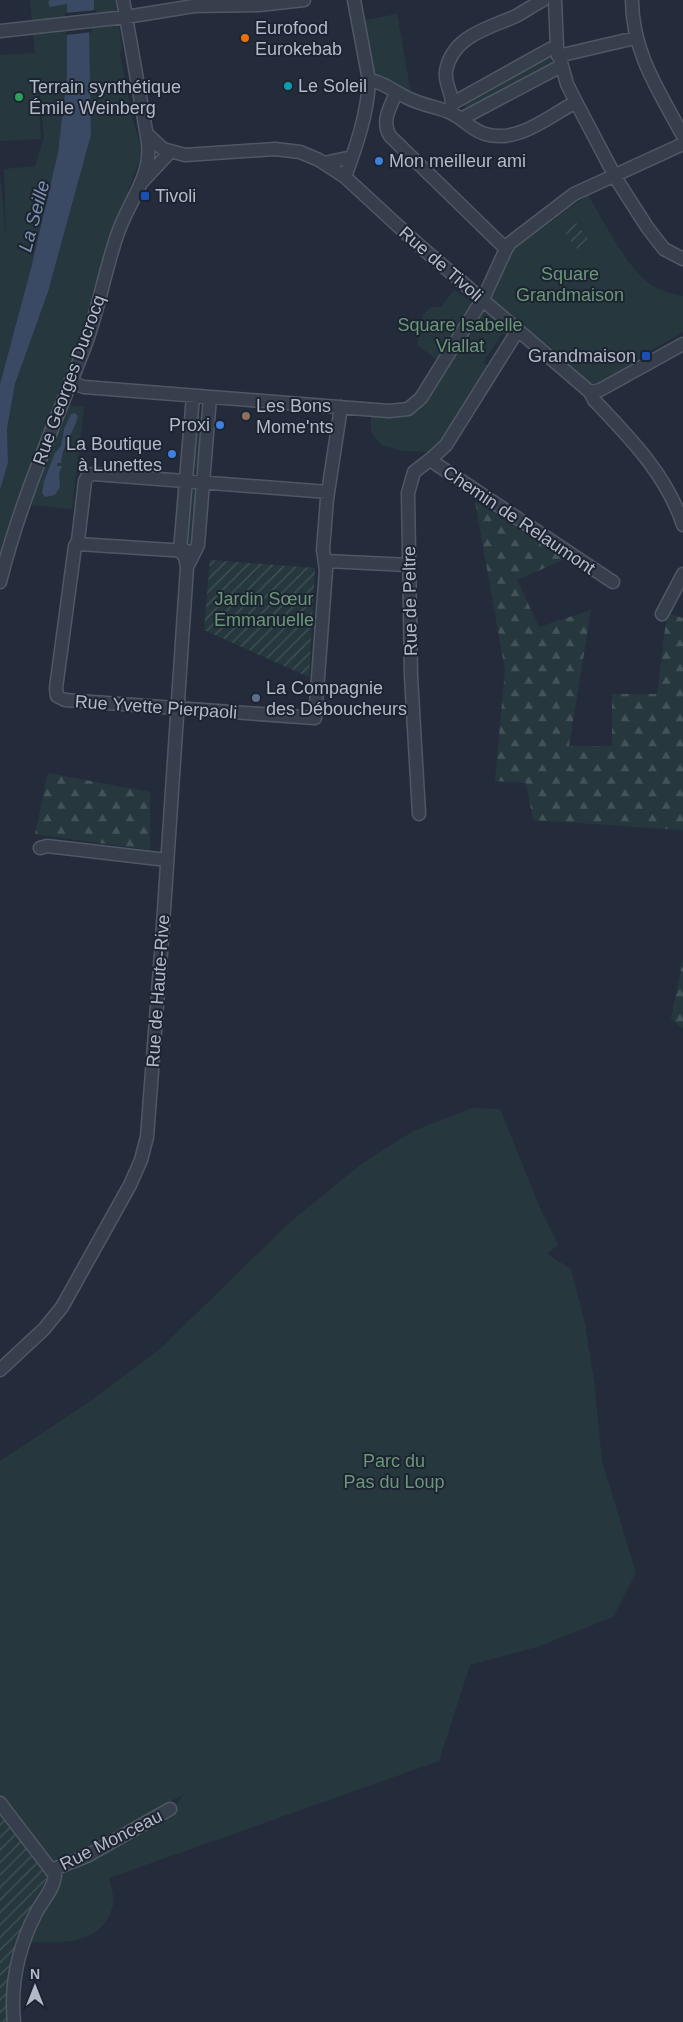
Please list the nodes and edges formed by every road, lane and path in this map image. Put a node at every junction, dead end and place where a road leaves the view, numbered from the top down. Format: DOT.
graph roads {
  1 [pos="123,0"];
  2 [pos="304,0"];
  3 [pos="354,0"];
  4 [pos="543,0"];
  5 [pos="555,0"];
  6 [pos="632,0"];
  7 [pos="126,17"];
  8 [pos="0,31"];
  9 [pos="634,34"];
  10 [pos="559,56"];
  11 [pos="368,85"];
  12 [pos="396,93"];
  13 [pos="576,102"];
  14 [pos="455,111"];
  15 [pos="147,134"];
  16 [pos="683,136"];
  17 [pos="683,144"];
  18 [pos="170,152"];
  19 [pos="352,157"];
  20 [pos="324,163"];
  21 [pos="614,175"];
  22 [pos="345,177"];
  23 [pos="143,182"];
  24 [pos="506,248"];
  25 [pos="683,259"];
  26 [pos="481,300"];
  27 [pos="518,330"];
  28 [pos="683,344"];
  29 [pos="70,382"];
  30 [pos="590,392"];
  31 [pos="193,396"];
  32 [pos="210,397"];
  33 [pos="341,407"];
  34 [pos="432,458"];
  35 [pos="186,481"];
  36 [pos="203,482"];
  37 [pos="328,492"];
  38 [pos="683,525"];
  39 [pos="78,544"];
  40 [pos="180,551"];
  41 [pos="196,552"];
  42 [pos="326,561"];
  43 [pos="409,565"];
  44 [pos="187,567"];
  45 [pos="683,574"];
  46 [pos="0,582"];
  47 [pos="613,582"];
  48 [pos="662,614"];
  49 [pos="177,707"];
  50 [pos="419,814"];
  51 [pos="40,848"];
  52 [pos="167,860"];
  53 [pos="0,1370"];
  54 [pos="0,1802"];
  55 [pos="170,1809"];
  56 [pos="51,1870"];
  57 [pos="14,2022"];
  1 -- 7 [label="street, Rue Georges Ducrocq"];
  2 -- 7 [label="street"];
  3 -- 11 [label="street"];
  4 -- 14 [label="street"];
  5 -- 10 [label="street"];
  6 -- 9 [label="street"];
  7 -- 8 [label="street"];
  7 -- 15 [label="street, Rue Georges Ducrocq"];
  9 -- 10 [label="street"];
  9 -- 16 [label="street"];
  10 -- 13 [label="street"];
  10 -- 14 [label="street"];
  10 -- 14 [label="street"];
  11 -- 12 [label="street"];
  11 -- 19 [label="street"];
  12 -- 14 [label="street"];
  12 -- 24 [label="street"];
  13 -- 14 [label="street"];
  13 -- 21 [label="street"];
  15 -- 18 [label="street"];
  15 -- 23 [label="street, Rue Georges Ducrocq"];
  17 -- 21 [label="street"];
  18 -- 20 [label="street, Rue de Tivoli"];
  18 -- 23 [label="street, Rue Georges Ducrocq"];
  19 -- 20 [label="street"];
  19 -- 22 [label="street"];
  20 -- 22 [label="street, Rue de Tivoli"];
  21 -- 24 [label="street"];
  21 -- 25 [label="street"];
  22 -- 26 [label="street, Rue de Tivoli"];
  23 -- 29 [label="street, Rue Georges Ducrocq"];
  24 -- 26 [label="street"];
  26 -- 27 [label="street, Rue de Tivoli"];
  26 -- 33 [label="street"];
  27 -- 30 [label="street, Rue de Tivoli"];
  27 -- 34 [label="street, Chemin de Relaumont"];
  28 -- 30 [label="street"];
  29 -- 31 [label="street"];
  29 -- 46 [label="street, Rue Georges Ducrocq"];
  30 -- 38 [label="street, Rue de Tivoli"];
  31 -- 32 [label="street"];
  31 -- 35 [label="street, Rue de Haute-Rive"];
  32 -- 33 [label="street"];
  32 -- 36 [label="street, Rue de Haute-Rive"];
  33 -- 37 [label="street"];
  34 -- 43 [label="street, Rue de Peltre"];
  34 -- 47 [label="street, Chemin de Relaumont"];
  35 -- 36 [label="street"];
  35 -- 39 [label="street"];
  35 -- 40 [label="street, Rue de Haute-Rive"];
  36 -- 37 [label="street"];
  36 -- 41 [label="street, Rue de Haute-Rive"];
  37 -- 42 [label="street"];
  39 -- 40 [label="street"];
  39 -- 49 [label="street, Rue Yvette Pierpaoli"];
  40 -- 41 [label="street"];
  40 -- 44 [label="street, Rue de Haute-Rive"];
  41 -- 44 [label="street, Rue de Haute-Rive"];
  42 -- 43 [label="street"];
  42 -- 49 [label="street, Rue Yvette Pierpaoli"];
  43 -- 50 [label="street, Rue de Peltre"];
  44 -- 49 [label="street, Rue de Haute-Rive"];
  45 -- 48 [label="street"];
  49 -- 52 [label="street, Rue de Haute-Rive"];
  51 -- 52 [label="street"];
  52 -- 53 [label="street, Rue de Haute-Rive"];
  54 -- 56 [label="street"];
  55 -- 56 [label="street, Rue Monceau"];
  56 -- 57 [label="street"];
}
